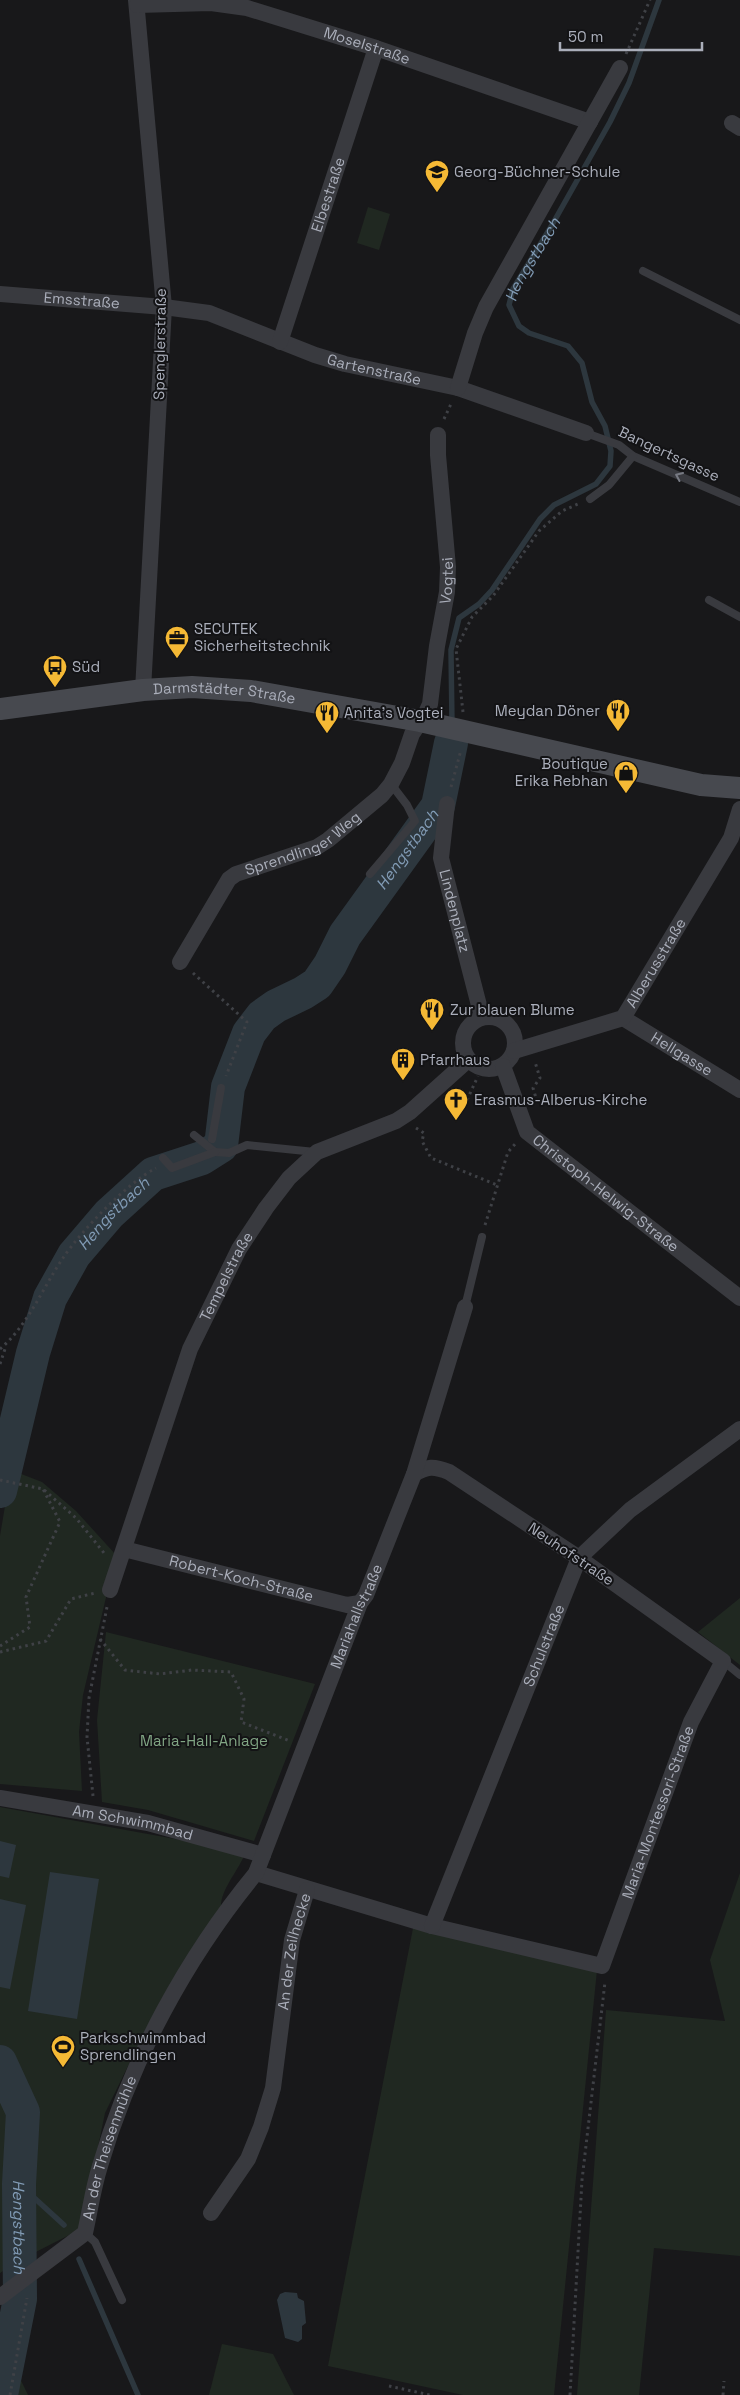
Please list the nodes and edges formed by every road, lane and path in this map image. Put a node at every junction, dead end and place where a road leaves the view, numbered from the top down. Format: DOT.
graph roads {
  1 [pos="650,0"];
  2 [pos="136,2"];
  3 [pos="376,48"];
  4 [pos="620,68"];
  5 [pos="590,122"];
  6 [pos="643,271"];
  7 [pos="0,294"];
  8 [pos="164,307"];
  9 [pos="740,320"];
  10 [pos="280,342"];
  11 [pos="458,388"];
  12 [pos="586,433"];
  13 [pos="438,435"];
  14 [pos="633,456"];
  15 [pos="590,499"];
  16 [pos="740,502"];
  17 [pos="709,600"];
  18 [pos="740,617"];
  19 [pos="143,690"];
  20 [pos="0,709"];
  21 [pos="420,721"];
  22 [pos="456,729"];
  23 [pos="391,784"];
  24 [pos="740,788"];
  25 [pos="447,804"];
  26 [pos="740,809"];
  27 [pos="735,841"];
  28 [pos="370,874"];
  29 [pos="180,962"];
  30 [pos="482,1017"];
  31 [pos="624,1018"];
  32 [pos="522,1049"];
  33 [pos="474,1064"];
  34 [pos="503,1066"];
  35 [pos="221,1088"];
  36 [pos="740,1090"];
  37 [pos="466,1100"];
  38 [pos="518,1106"];
  39 [pos="403,1117"];
  40 [pos="194,1135"];
  41 [pos="212,1139"];
  42 [pos="518,1140"];
  43 [pos="215,1152"];
  44 [pos="317,1152"];
  45 [pos="166,1161"];
  46 [pos="498,1185"];
  47 [pos="482,1237"];
  48 [pos="740,1298"];
  49 [pos="465,1307"];
  50 [pos="7,1343"];
  51 [pos="0,1349"];
  52 [pos="0,1364"];
  53 [pos="740,1429"];
  54 [pos="414,1474"];
  55 [pos="0,1480"];
  56 [pos="43,1489"];
  57 [pos="124,1549"];
  58 [pos="579,1558"];
  59 [pos="117,1569"];
  60 [pos="110,1590"];
  61 [pos="360,1603"];
  62 [pos="100,1638"];
  63 [pos="0,1646"];
  64 [pos="0,1652"];
  65 [pos="723,1661"];
  66 [pos="740,1675"];
  67 [pos="305,1746"];
  68 [pos="0,1798"];
  69 [pos="94,1814"];
  70 [pos="263,1855"];
  71 [pos="256,1873"];
  72 [pos="307,1890"];
  73 [pos="432,1926"];
  74 [pos="602,1966"];
  75 [pos="210,2213"];
  76 [pos="85,2233"];
  77 [pos="17,2285"];
  78 [pos="122,2300"];
  79 [pos="724,2381"];
  80 [pos="389,2386"];
  81 [pos="10,2395"];
  82 [pos="430,2395"];
  83 [pos="570,2395"];
  84 [pos="723,2395"];
  1 -- 4 [label="path"];
  2 -- 3 [label="street, Moselstraße"];
  2 -- 8 [label="street, Spenglerstraße"];
  3 -- 5 [label="street, Moselstraße"];
  3 -- 10 [label="street, Elbestraße"];
  4 -- 5 [label="street"];
  5 -- 11 [label="street"];
  6 -- 9 [label="lane"];
  7 -- 8 [label="street, Emsstraße"];
  8 -- 10 [label="street, Gartenstraße"];
  8 -- 19 [label="street, Spenglerstraße"];
  10 -- 11 [label="street, Gartenstraße"];
  11 -- 12 [label="street, Gartenstraße"];
  11 -- 13 [label="path"];
  12 -- 14 [label="lane, Bangertsgasse"];
  13 -- 21 [label="street, Vogtei"];
  14 -- 15 [label="lane"];
  16 -- 14 [label="lane, Bangertsgasse, one-way"];
  15 -- 22 [label="path"];
  17 -- 18 [label="lane"];
  19 -- 20 [label="street, Darmstädter Straße"];
  19 -- 21 [label="street, Darmstädter Straße"];
  21 -- 22 [label="street, Darmstädter Straße"];
  21 -- 23 [label="street, Sprendlinger Weg"];
  22 -- 24 [label="street, Darmstädter Straße"];
  22 -- 25 [label="path"];
  23 -- 28 [label="lane"];
  23 -- 29 [label="street, Sprendlinger Weg"];
  25 -- 30 [label="street, Lindenplatz"];
  26 -- 27 [label="street, Alberusstraße"];
  27 -- 31 [label="street, Alberusstraße"];
  29 -- 35 [label="path"];
  30 -- 32 [label="street"];
  30 -- 33 [label="street"];
  31 -- 32 [label="street, Alberusstraße"];
  31 -- 36 [label="street, Hellgasse"];
  32 -- 34 [label="street"];
  32 -- 38 [label="path"];
  33 -- 34 [label="street"];
  33 -- 37 [label="path"];
  33 -- 39 [label="street, Tempelstraße"];
  34 -- 38 [label="street, Christoph-Helwig-Straße"];
  35 -- 41 [label="lane"];
  38 -- 48 [label="street, Christoph-Helwig-Straße"];
  39 -- 44 [label="street, Tempelstraße"];
  39 -- 46 [label="path"];
  40 -- 43 [label="lane"];
  42 -- 46 [label="path"];
  43 -- 44 [label="lane"];
  43 -- 45 [label="lane"];
  44 -- 57 [label="street, Tempelstraße"];
  45 -- 50 [label="path"];
  46 -- 47 [label="path"];
  47 -- 49 [label="lane"];
  49 -- 54 [label="street, Mariahallstraße"];
  50 -- 51 [label="path"];
  50 -- 52 [label="path"];
  53 -- 58 [label="street, Schulstraße"];
  54 -- 58 [label="street, Neuhofstraße"];
  54 -- 61 [label="street, Mariahallstraße"];
  55 -- 56 [label="path"];
  56 -- 59 [label="path"];
  56 -- 63 [label="path"];
  57 -- 59 [label="street, Tempelstraße"];
  57 -- 61 [label="street, Robert-Koch-Straße"];
  58 -- 65 [label="street, Neuhofstraße"];
  58 -- 73 [label="street, Schulstraße"];
  59 -- 60 [label="street, Tempelstraße"];
  60 -- 62 [label="path"];
  60 -- 64 [label="path"];
  61 -- 67 [label="street, Mariahallstraße"];
  62 -- 67 [label="path"];
  62 -- 69 [label="path"];
  65 -- 66 [label="lane"];
  65 -- 74 [label="street, Maria-Montessori-Straße"];
  67 -- 70 [label="street, Mariahallstraße"];
  68 -- 69 [label="street, Am Schwimmbad"];
  69 -- 70 [label="street, Am Schwimmbad"];
  70 -- 71 [label="street, Mariahallstraße"];
  71 -- 72 [label="street"];
  71 -- 76 [label="street, An der Theisenmühle"];
  72 -- 73 [label="street, An der Zeilhecke"];
  72 -- 75 [label="street, An der Zeilhecke"];
  73 -- 74 [label="street, An der Zeilhecke"];
  74 -- 83 [label="path"];
  76 -- 77 [label="street, An der Theisenmühle"];
  76 -- 78 [label="lane"];
  77 -- 81 [label="path"];
  79 -- 84 [label="path"];
  80 -- 82 [label="path"];
}
